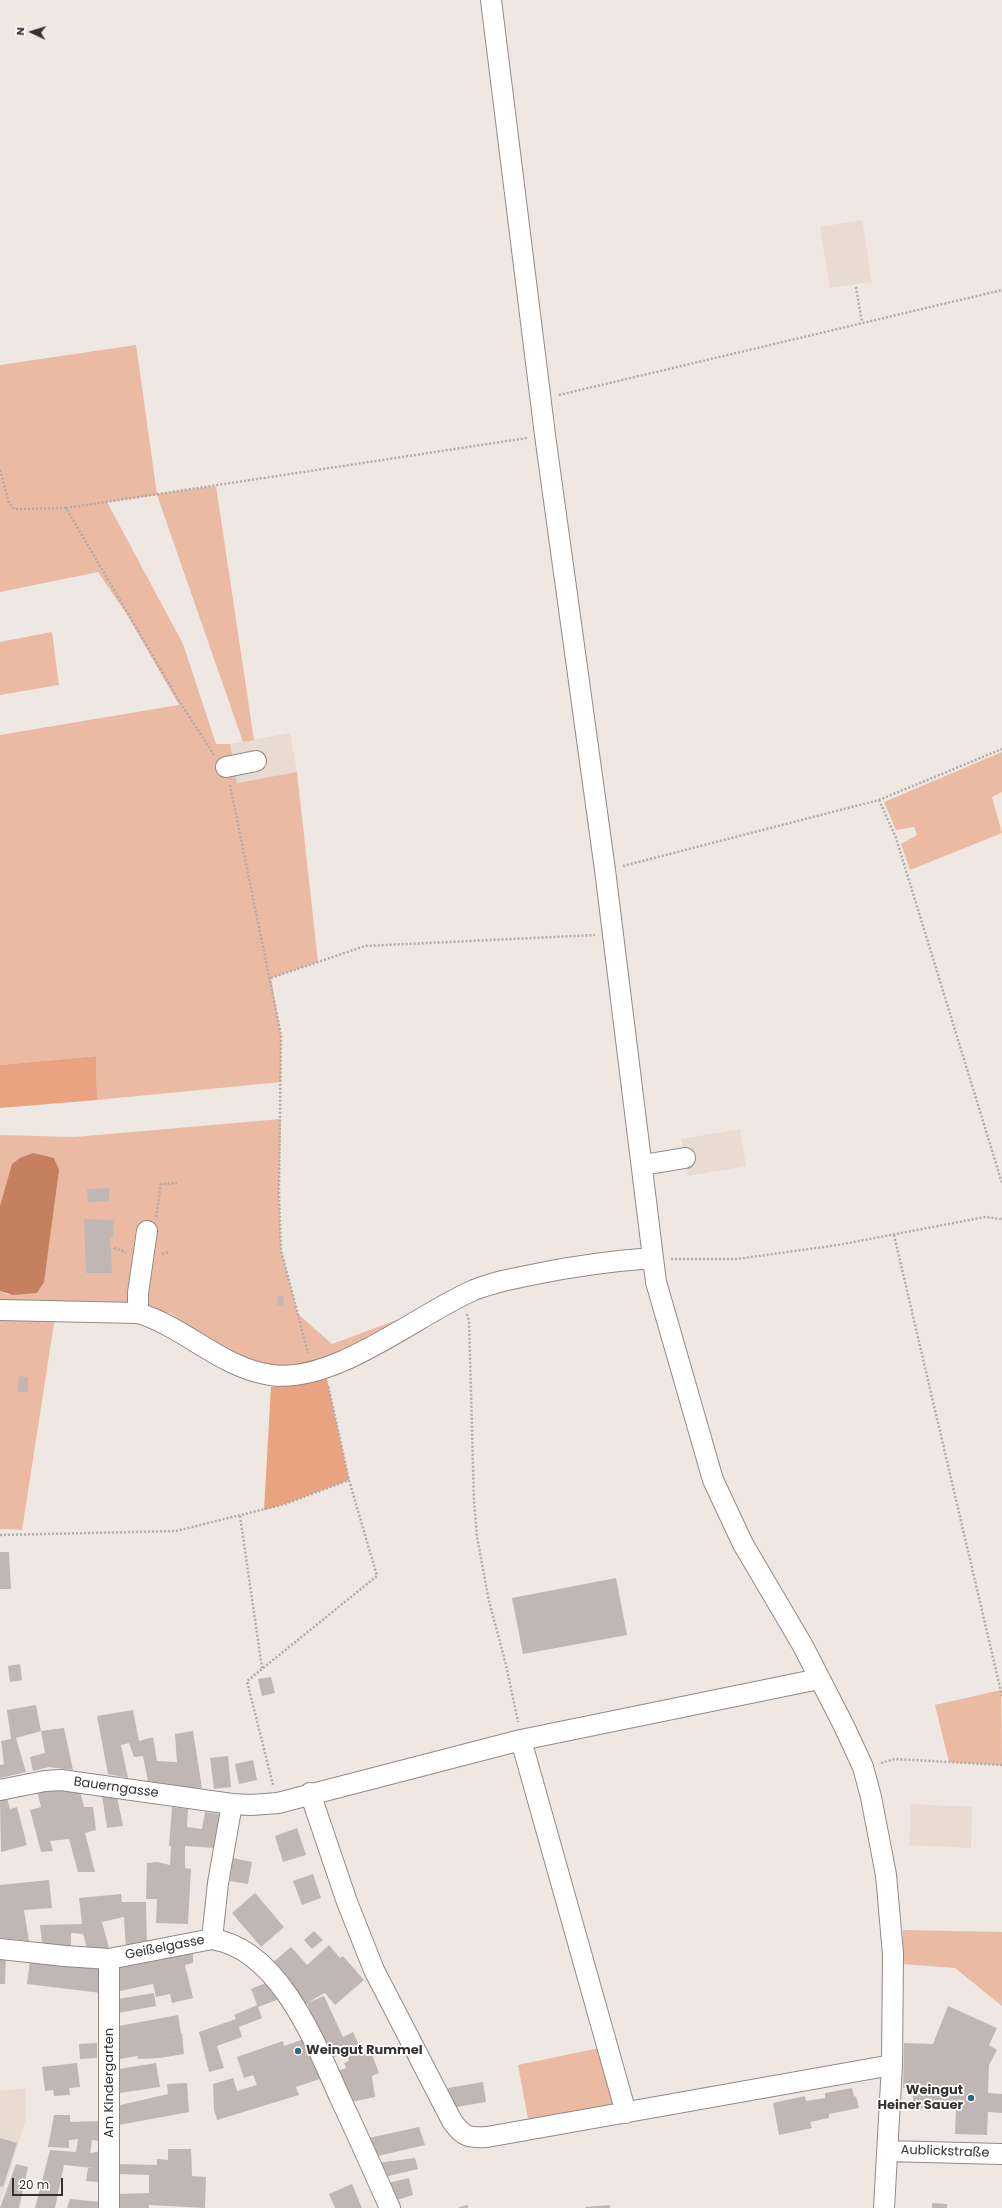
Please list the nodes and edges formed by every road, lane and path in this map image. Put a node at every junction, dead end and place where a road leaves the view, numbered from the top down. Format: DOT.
graph roads {
  1 [pos="491,0"];
  2 [pos="856,287"];
  3 [pos="1002,290"];
  4 [pos="862,322"];
  5 [pos="541,400"];
  6 [pos="545,435"];
  7 [pos="0,470"];
  8 [pos="66,508"];
  9 [pos="1002,749"];
  10 [pos="256,761"];
  11 [pos="226,767"];
  12 [pos="879,800"];
  13 [pos="605,870"];
  14 [pos="612,934"];
  15 [pos="271,978"];
  16 [pos="685,1158"];
  17 [pos="643,1165"];
  18 [pos="177,1183"];
  19 [pos="1002,1183"];
  20 [pos="1002,1219"];
  21 [pos="147,1231"];
  22 [pos="894,1235"];
  23 [pos="652,1258"];
  24 [pos="462,1296"];
  25 [pos="0,1310"];
  26 [pos="138,1313"];
  27 [pos="319,1371"];
  28 [pos="349,1480"];
  29 [pos="240,1516"];
  30 [pos="0,1535"];
  31 [pos="262,1668"];
  32 [pos="819,1679"];
  33 [pos="1002,1696"];
  34 [pos="521,1740"];
  35 [pos="1002,1765"];
  36 [pos="863,1767"];
  37 [pos="0,1790"];
  38 [pos="317,1791"];
  39 [pos="278,1803"];
  40 [pos="232,1804"];
  41 [pos="212,1939"];
  42 [pos="0,1949"];
  43 [pos="110,1959"];
  44 [pos="892,2065"];
  45 [pos="626,2113"];
  46 [pos="888,2151"];
  47 [pos="1002,2154"];
  48 [pos="109,2208"];
  49 [pos="390,2208"];
  50 [pos="884,2208"];
  1 -- 5 [label="street"];
  2 -- 4 [label="path"];
  3 -- 4 [label="path"];
  4 -- 5 [label="path"];
  5 -- 6 [label="street"];
  6 -- 8 [label="path"];
  6 -- 13 [label="street"];
  7 -- 8 [label="path"];
  8 -- 11 [label="path"];
  9 -- 12 [label="path"];
  10 -- 11 [label="street"];
  11 -- 15 [label="path"];
  12 -- 13 [label="path"];
  12 -- 19 [label="path"];
  13 -- 14 [label="street"];
  14 -- 15 [label="path"];
  14 -- 17 [label="street"];
  15 -- 27 [label="path"];
  16 -- 17 [label="street"];
  17 -- 23 [label="street"];
  18 -- 21 [label="path"];
  20 -- 22 [label="path"];
  21 -- 26 [label="street"];
  22 -- 23 [label="path"];
  22 -- 33 [label="path"];
  23 -- 24 [label="street"];
  23 -- 32 [label="street"];
  24 -- 27 [label="street"];
  24 -- 34 [label="path"];
  25 -- 26 [label="street"];
  26 -- 27 [label="street"];
  27 -- 28 [label="path"];
  28 -- 29 [label="path"];
  28 -- 31 [label="path"];
  29 -- 30 [label="path"];
  29 -- 31 [label="path"];
  31 -- 39 [label="path"];
  32 -- 34 [label="street, Bauerngasse"];
  32 -- 36 [label="street"];
  34 -- 38 [label="street, Bauerngasse"];
  34 -- 45 [label="street"];
  35 -- 36 [label="path"];
  36 -- 44 [label="street"];
  37 -- 40 [label="street, Bauerngasse"];
  38 -- 39 [label="street, Bauerngasse"];
  38 -- 45 [label="street"];
  39 -- 40 [label="street, Bauerngasse"];
  40 -- 41 [label="street"];
  41 -- 43 [label="street, Geißelgasse"];
  41 -- 49 [label="street, Geißelgasse"];
  42 -- 43 [label="street, Geißelgasse"];
  43 -- 48 [label="street, Am Kindergarten"];
  44 -- 45 [label="street"];
  44 -- 46 [label="street"];
  46 -- 47 [label="street, Aublickstraße"];
  46 -- 50 [label="street"];
}
